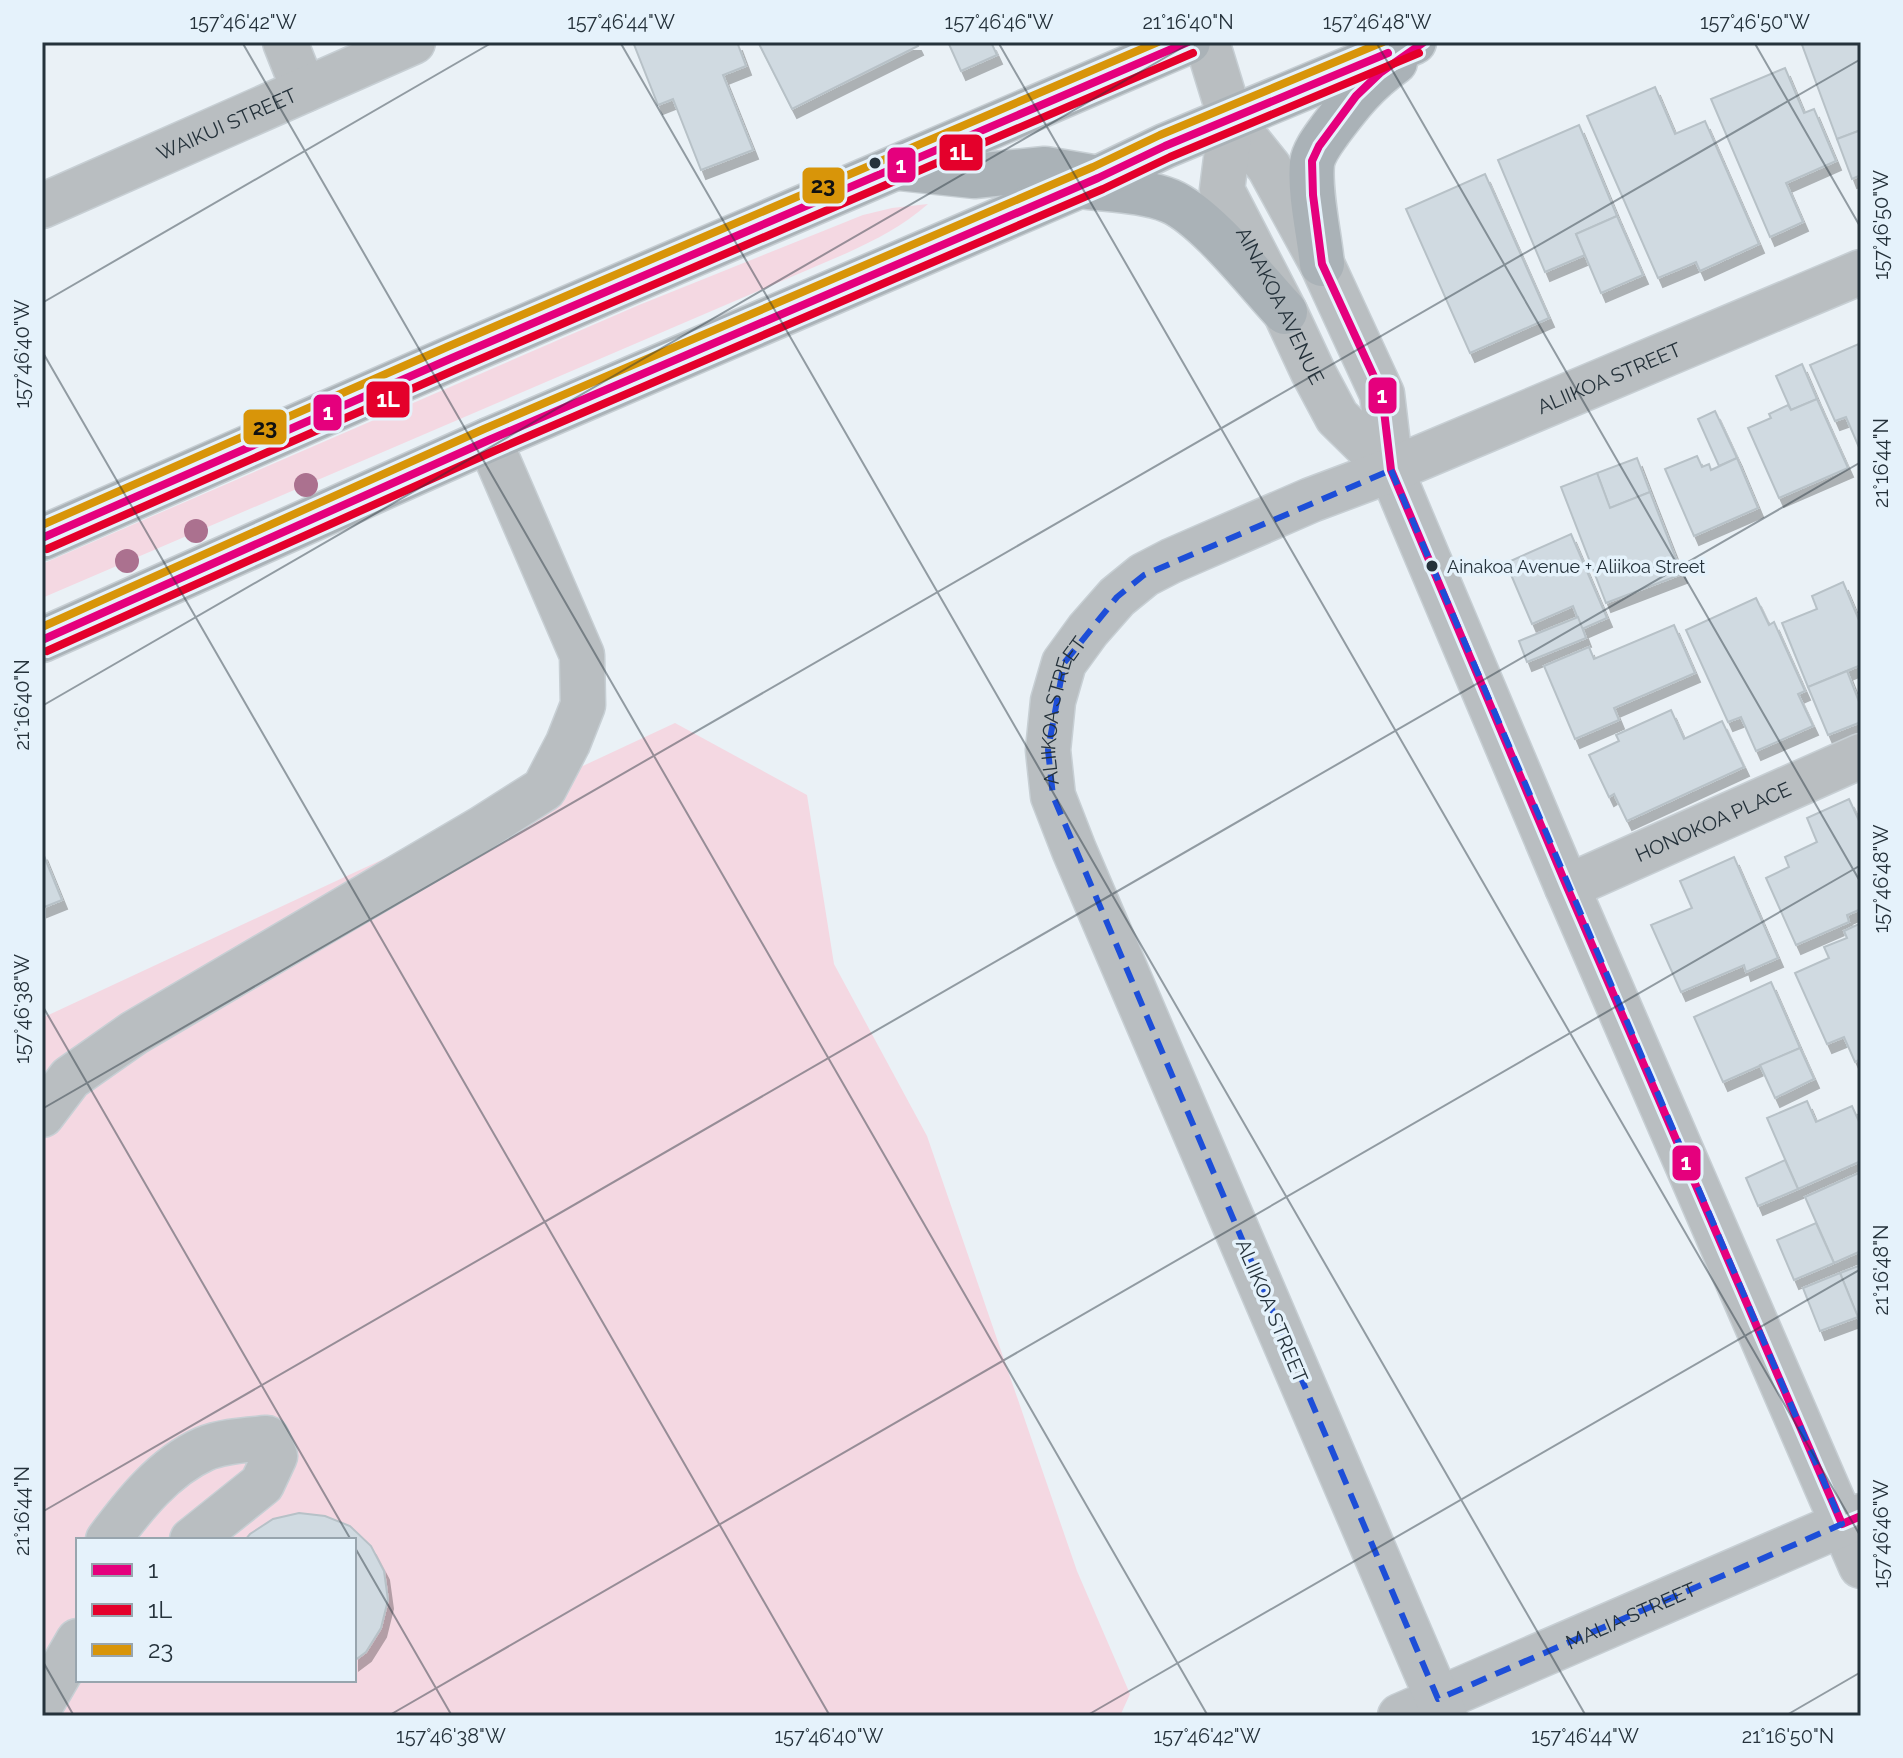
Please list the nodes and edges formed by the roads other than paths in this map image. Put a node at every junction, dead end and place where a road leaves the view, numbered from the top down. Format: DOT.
graph roads {
  1 [pos="285,42"];
  2 [pos="413,42"];
  3 [pos="1188,42"];
  4 [pos="1207,42"];
  5 [pos="1414,42"];
  6 [pos="1424,42"];
  7 [pos="304,90"];
  8 [pos="1231,120"];
  9 [pos="896,168"];
  10 [pos="1089,182"];
  11 [pos="42,206"];
  12 [pos="1322,264"];
  13 [pos="1861,272"];
  14 [pos="1285,312"];
  15 [pos="489,440"];
  16 [pos="1391,470"];
  17 [pos="42,538"];
  18 [pos="42,640"];
  19 [pos="1861,756"];
  20 [pos="1567,887"];
  21 [pos="42,1115"];
  22 [pos="1851,1520"];
  23 [pos="110,1538"];
  24 [pos="194,1538"];
  25 [pos="1861,1566"];
  26 [pos="76,1644"];
  27 [pos="42,1703"];
  28 [pos="1428,1710"];
  1 -- 7 [label="street"];
  2 -- 7 [label="street, WAIKUI STREET"];
  3 -- 9 [label="highway"];
  4 -- 8 [label="street, AINAKOA AVENUE"];
  5 -- 8 [label="highway"];
  6 -- 12 [label="highway"];
  7 -- 11 [label="street, WAIKUI STREET"];
  8 -- 10 [label="highway"];
  8 -- 12 [label="street, AINAKOA AVENUE"];
  8 -- 14 [label="street, AINAKOA AVENUE"];
  9 -- 10 [label="highway"];
  9 -- 17 [label="highway"];
  10 -- 14 [label="highway"];
  10 -- 15 [label="highway"];
  12 -- 16 [label="street, AINAKOA AVENUE"];
  13 -- 16 [label="street, ALIIKOA STREET"];
  14 -- 16 [label="street, AINAKOA AVENUE"];
  15 -- 18 [label="highway"];
  15 -- 21 [label="street"];
  16 -- 20 [label="street, AINAKOA AVENUE"];
  16 -- 28 [label="street, ALIIKOA STREET"];
  19 -- 20 [label="street, HONOKOA PLACE"];
  20 -- 22 [label="street, AINAKOA AVENUE"];
  22 -- 25 [label="street, AINAKOA AVENUE"];
  22 -- 28 [label="street, MALIA STREET"];
  23 -- 24 [label="street"];
  26 -- 27 [label="street"];
}
